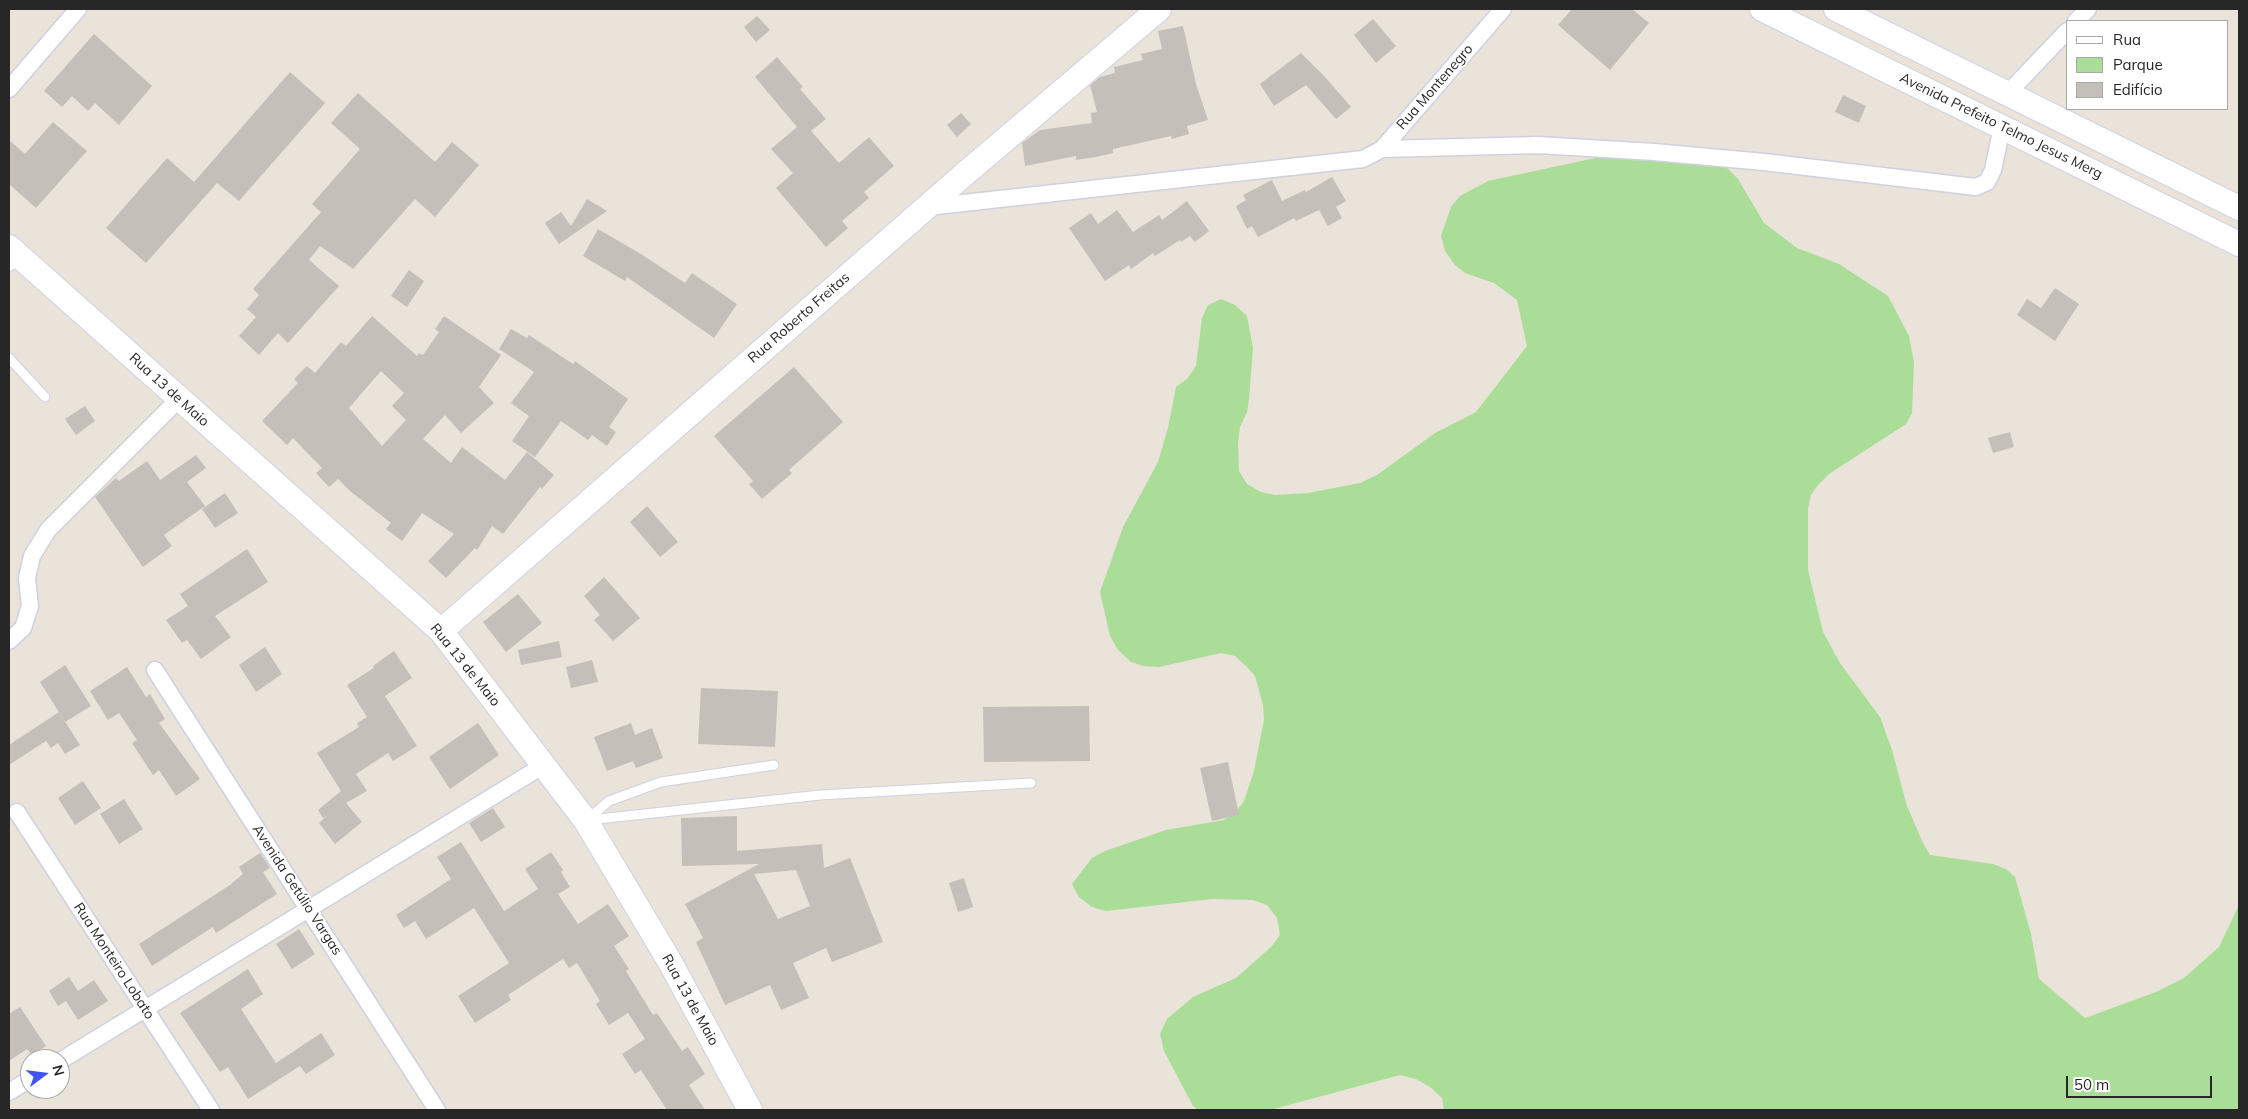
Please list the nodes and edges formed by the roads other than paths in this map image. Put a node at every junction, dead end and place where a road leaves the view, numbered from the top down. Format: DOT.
graph roads {
  1 [pos="78,9"];
  2 [pos="1159,9"];
  3 [pos="1502,9"];
  4 [pos="1762,9"];
  5 [pos="1836,9"];
  6 [pos="2088,9"];
  7 [pos="2077,20"];
  8 [pos="2066,32"];
  9 [pos="9,89"];
  10 [pos="2007,94"];
  11 [pos="2002,127"];
  12 [pos="1382,149"];
  13 [pos="926,207"];
  14 [pos="2239,208"];
  15 [pos="2239,244"];
  16 [pos="13,257"];
  17 [pos="9,358"];
  18 [pos="45,397"];
  19 [pos="180,399"];
  20 [pos="441,631"];
  21 [pos="9,641"];
  22 [pos="155,670"];
  23 [pos="544,765"];
  24 [pos="774,765"];
  25 [pos="1031,783"];
  26 [pos="17,812"];
  27 [pos="586,821"];
  28 [pos="309,909"];
  29 [pos="145,1009"];
  30 [pos="70,1054"];
  31 [pos="20,1085"];
  32 [pos="9,1092"];
  33 [pos="211,1110"];
  34 [pos="437,1110"];
  35 [pos="750,1110"];
  1 -- 9 [label="street"];
  2 -- 13 [label="main road, Rua Roberto Freitas"];
  3 -- 12 [label="street, Rua Montenegro"];
  4 -- 11 [label="main road, Avenida Prefeito Telmo Jesus Merg"];
  5 -- 10 [label="main road"];
  6 -- 7 [label="street"];
  8 -- 10 [label="street"];
  10 -- 14 [label="main road"];
  11 -- 12 [label="street"];
  11 -- 15 [label="main road, Avenida Prefeito Telmo Jesus Merg"];
  12 -- 13 [label="street, Rua Montenegro"];
  13 -- 20 [label="main road, Rua Roberto Freitas"];
  16 -- 19 [label="main road, Rua 13 de Maio"];
  17 -- 18 [label="lane"];
  19 -- 20 [label="main road, Rua 13 de Maio"];
  19 -- 21 [label="street"];
  20 -- 23 [label="main road, Rua 13 de Maio"];
  22 -- 28 [label="street, Avenida Getúlio Vargas"];
  23 -- 27 [label="main road, Rua 13 de Maio"];
  23 -- 28 [label="street"];
  24 -- 27 [label="lane"];
  25 -- 27 [label="lane"];
  26 -- 29 [label="street, Rua Monteiro Lobato"];
  27 -- 35 [label="main road, Rua 13 de Maio"];
  28 -- 29 [label="street"];
  28 -- 34 [label="street, Avenida Getúlio Vargas"];
  29 -- 30 [label="street"];
  29 -- 33 [label="street, Rua Monteiro Lobato"];
  31 -- 32 [label="street"];
}
